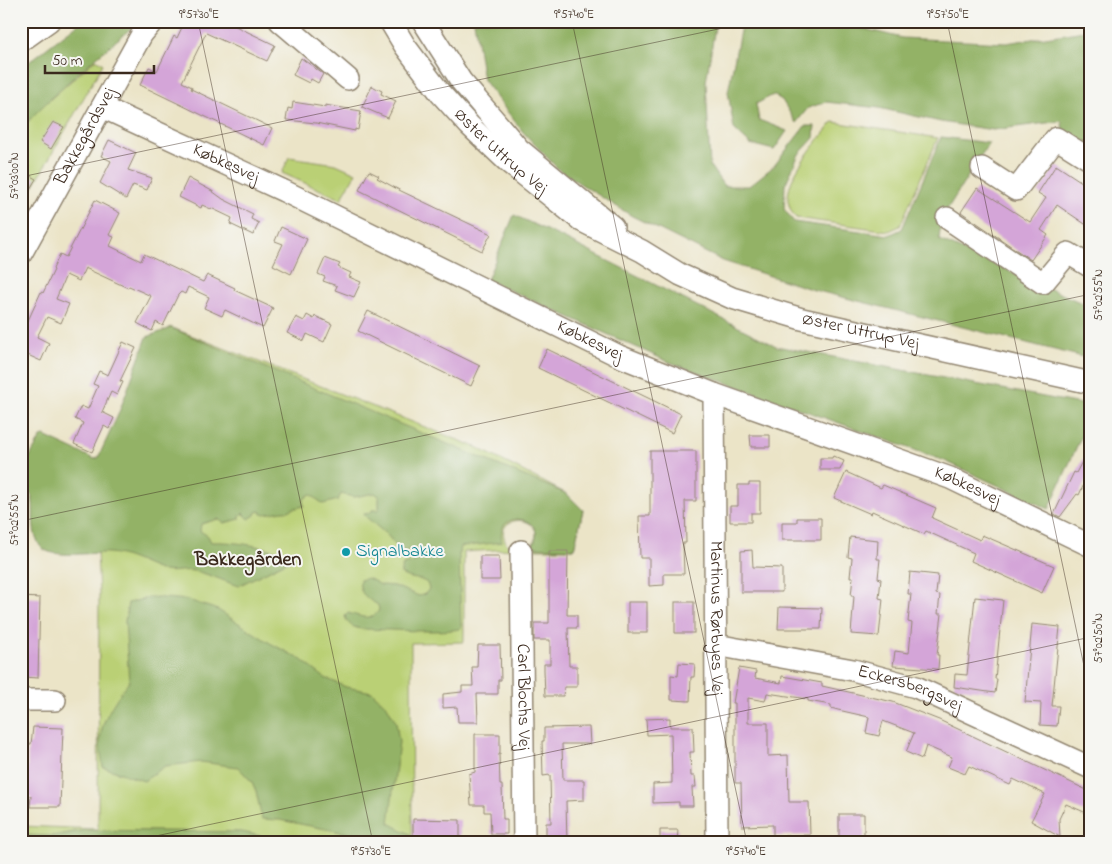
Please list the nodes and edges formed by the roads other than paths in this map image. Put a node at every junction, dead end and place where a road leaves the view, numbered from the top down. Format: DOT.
graph roads {
  1 [pos="49,21"];
  2 [pos="153,21"];
  3 [pos="280,21"];
  4 [pos="390,21"];
  5 [pos="423,21"];
  6 [pos="21,42"];
  7 [pos="348,79"];
  8 [pos="102,107"];
  9 [pos="1091,160"];
  10 [pos="982,168"];
  11 [pos="947,218"];
  12 [pos="642,251"];
  13 [pos="21,254"];
  14 [pos="1091,267"];
  15 [pos="1091,383"];
  16 [pos="714,394"];
  17 [pos="1091,546"];
  18 [pos="521,552"];
  19 [pos="716,645"];
  20 [pos="21,700"];
  21 [pos="55,700"];
  22 [pos="1091,768"];
  23 [pos="524,843"];
  24 [pos="717,843"];
  1 -- 6 [label="street"];
  2 -- 8 [label="street, Bakkegårdsvej"];
  3 -- 7 [label="street"];
  4 -- 12 [label="street, Øster Uttrup Vej"];
  5 -- 12 [label="street, Øster Uttrup Vej"];
  8 -- 13 [label="street, Bakkegårdsvej"];
  8 -- 16 [label="street, Købkesvej"];
  9 -- 10 [label="street"];
  11 -- 14 [label="street"];
  12 -- 15 [label="street, Øster Uttrup Vej"];
  16 -- 17 [label="street, Købkesvej"];
  16 -- 19 [label="street, Martinus Rørbyes Vej"];
  18 -- 23 [label="street, Carl Blochs Vej"];
  19 -- 22 [label="street, Eckersbergsvej"];
  19 -- 24 [label="street, Martinus Rørbyes Vej"];
  20 -- 21 [label="street"];
}
